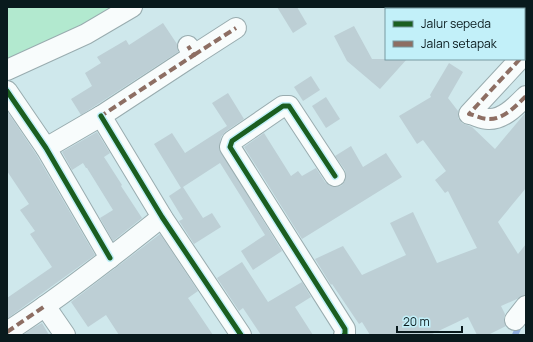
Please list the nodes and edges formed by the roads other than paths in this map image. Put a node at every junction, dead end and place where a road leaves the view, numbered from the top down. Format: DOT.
graph roads {
  1 [pos="132,7"];
  2 [pos="236,28"];
  3 [pos="519,60"];
  4 [pos="7,70"];
  5 [pos="7,91"];
  6 [pos="526,96"];
  7 [pos="101,116"];
  8 [pos="46,148"];
  9 [pos="335,176"];
  10 [pos="162,217"];
  11 [pos="110,258"];
  12 [pos="45,306"];
  13 [pos="7,332"];
  14 [pos="237,334"];
  15 [pos="65,335"];
  16 [pos="344,335"];
  1 -- 4 [label="street"];
  2 -- 7 [label="street"];
  3 -- 6 [label="street"];
  5 -- 8 [label="street"];
  7 -- 8 [label="street"];
  7 -- 10 [label="street"];
  8 -- 11 [label="street"];
  9 -- 16 [label="street"];
  10 -- 11 [label="street"];
  10 -- 14 [label="street"];
  11 -- 12 [label="street"];
  12 -- 13 [label="street"];
  12 -- 15 [label="street"];
}
